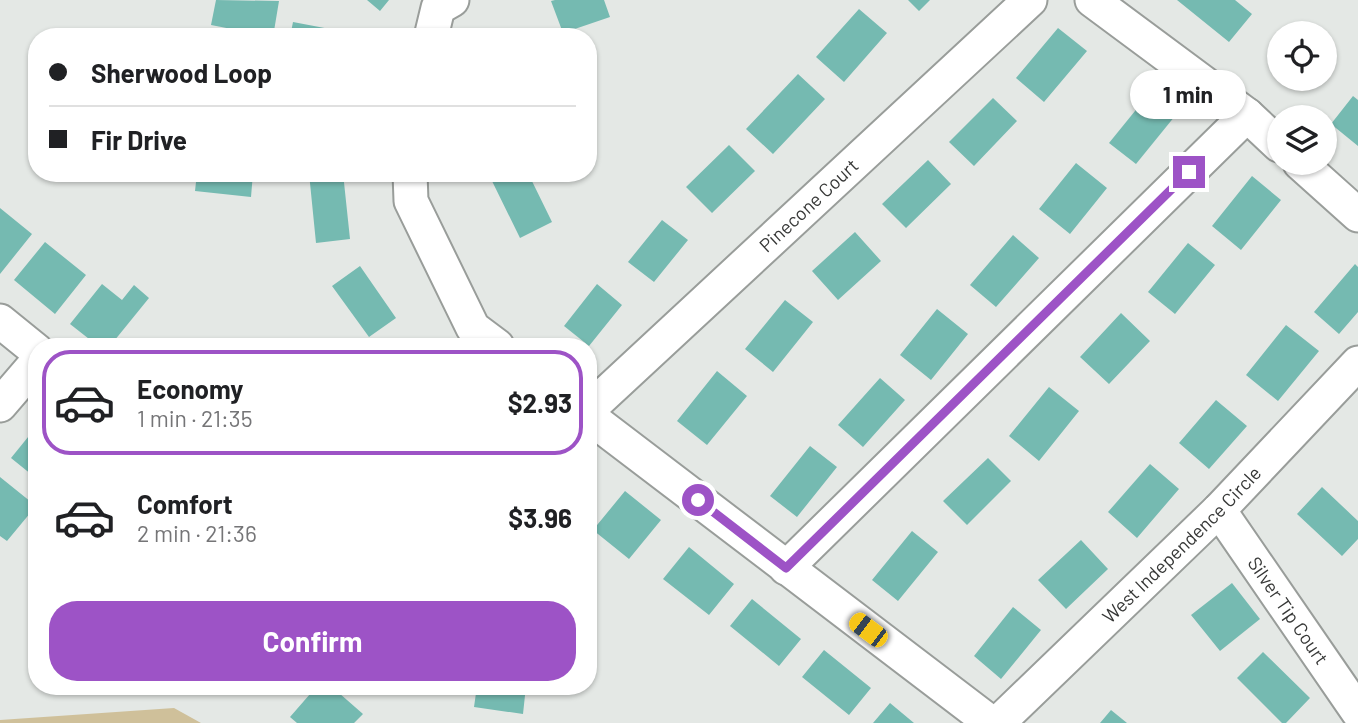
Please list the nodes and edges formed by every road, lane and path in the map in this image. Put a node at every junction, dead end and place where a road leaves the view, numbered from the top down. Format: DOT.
graph roads {
  1 [pos="452,0"];
  2 [pos="1030,0"];
  3 [pos="1092,0"];
  4 [pos="433,28"];
  5 [pos="1247,115"];
  6 [pos="1267,134"];
  7 [pos="1313,175"];
  8 [pos="410,182"];
  9 [pos="1358,215"];
  10 [pos="0,321"];
  11 [pos="486,338"];
  12 [pos="28,344"];
  13 [pos="1358,363"];
  14 [pos="28,372"];
  15 [pos="597,402"];
  16 [pos="0,405"];
  17 [pos="597,423"];
  18 [pos="1219,510"];
  19 [pos="786,568"];
  20 [pos="1358,712"];
  21 [pos="991,723"];
  22 [pos="998,723"];
  1 -- 4 [label="street"];
  2 -- 15 [label="street, Pinecone Court"];
  3 -- 5 [label="street"];
  5 -- 6 [label="street"];
  5 -- 19 [label="street"];
  7 -- 9 [label="street"];
  8 -- 11 [label="street"];
  10 -- 12 [label="street"];
  13 -- 18 [label="street, West Independence Circle"];
  14 -- 16 [label="street"];
  17 -- 19 [label="street"];
  18 -- 20 [label="street, Silver Tip Court"];
  18 -- 22 [label="street, West Independence Circle"];
  19 -- 21 [label="street"];
}
